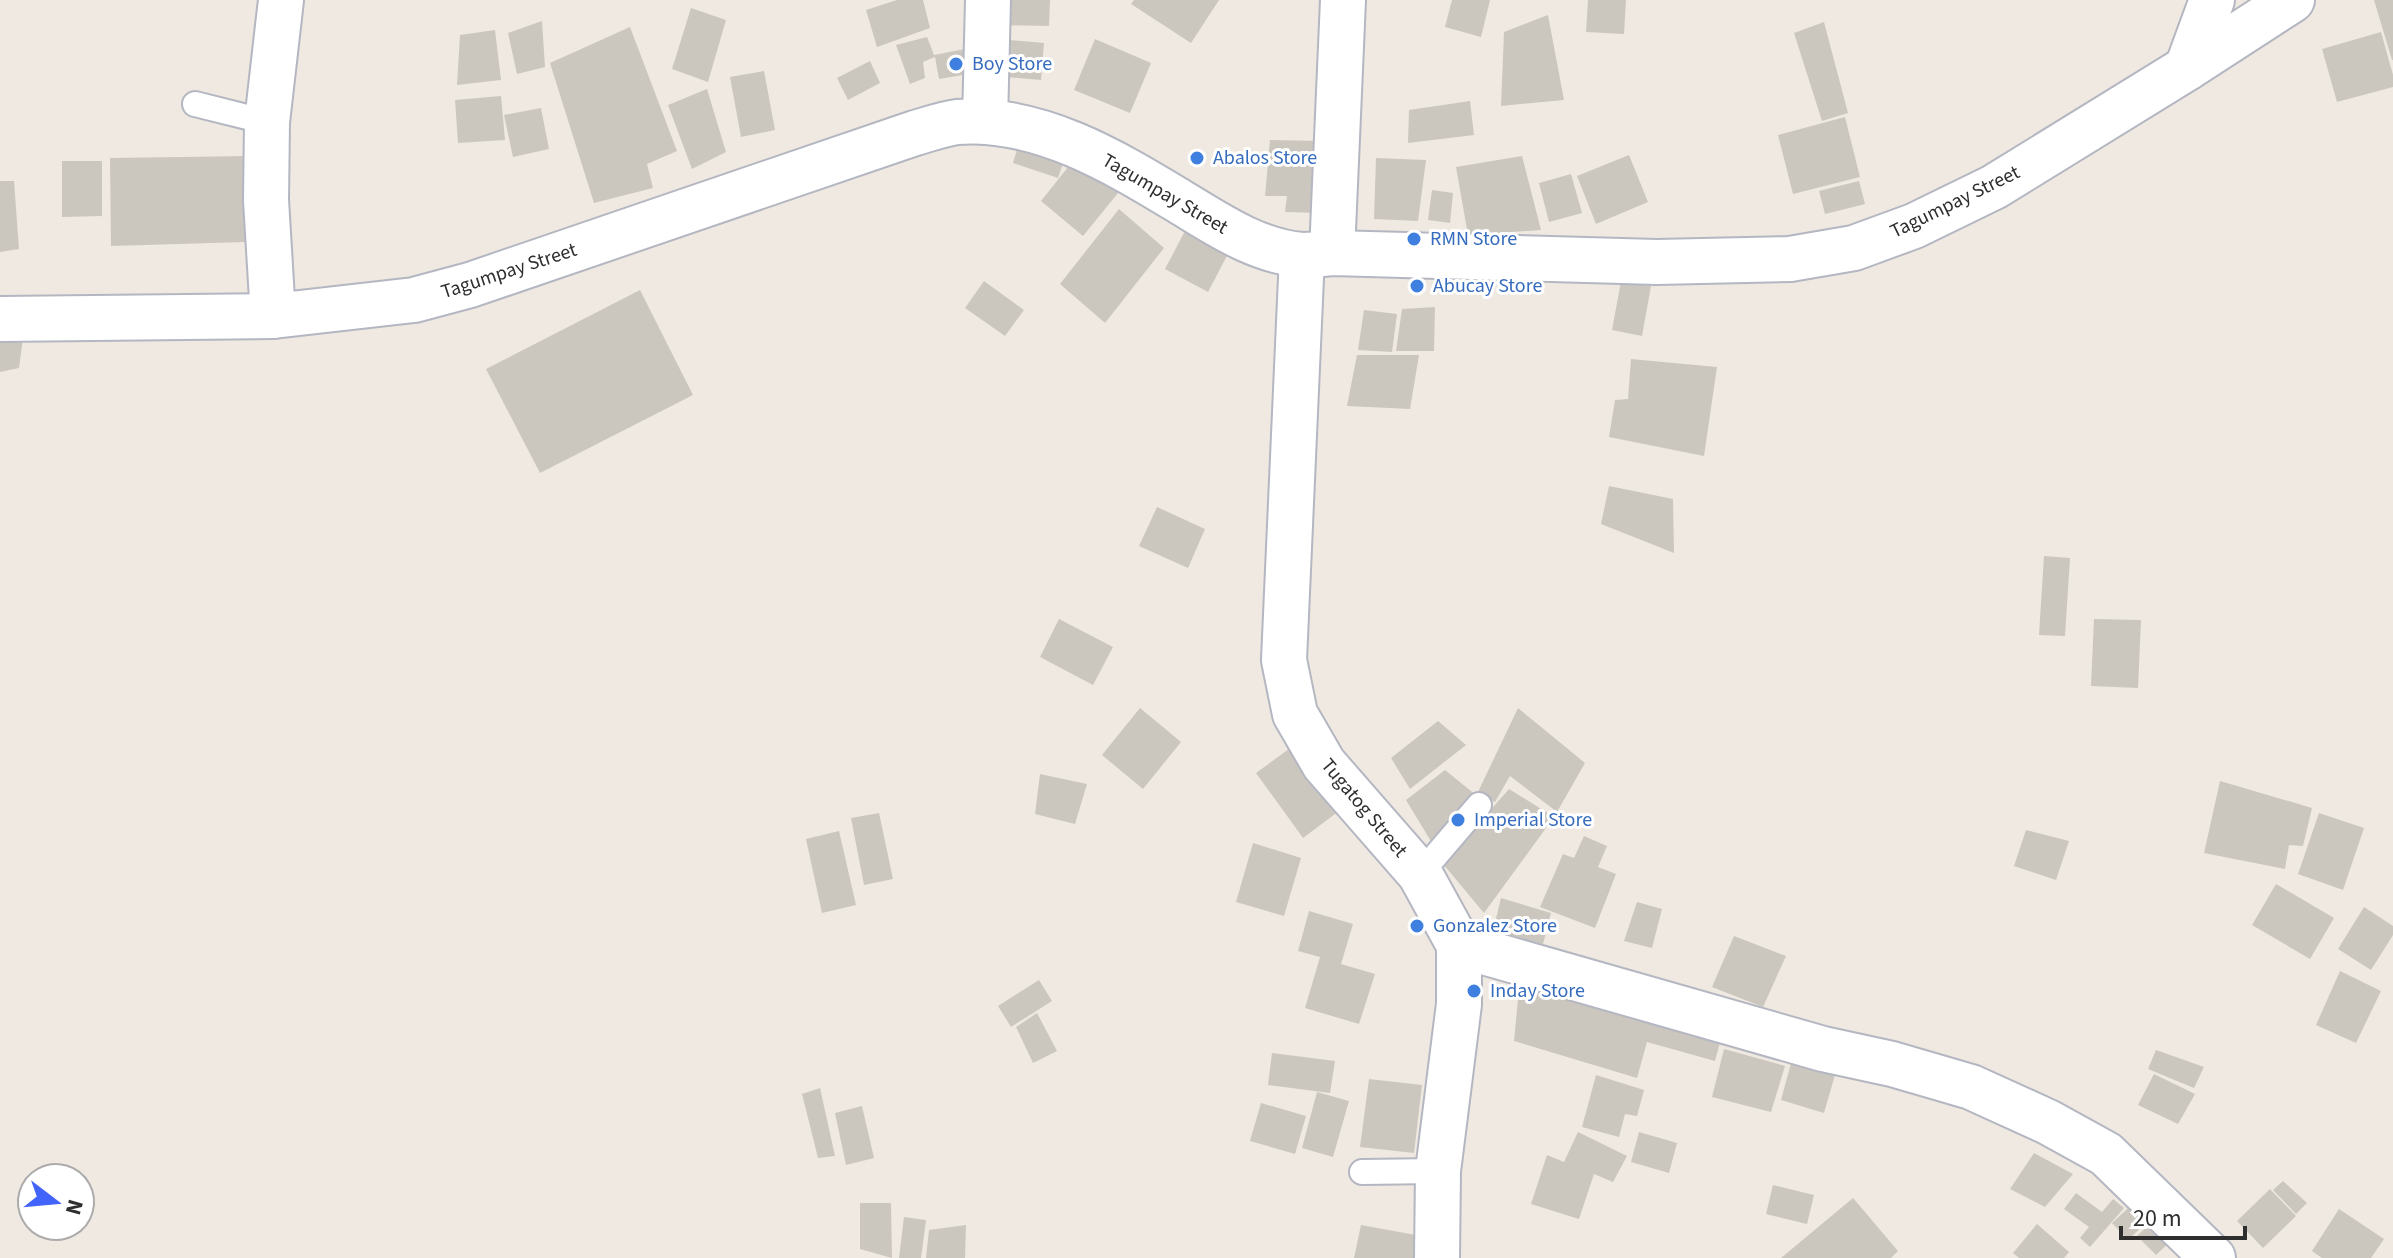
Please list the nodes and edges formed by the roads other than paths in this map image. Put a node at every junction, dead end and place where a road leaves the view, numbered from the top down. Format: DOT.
graph roads {
  1 [pos="281,0"];
  2 [pos="988,0"];
  3 [pos="1343,0"];
  4 [pos="2212,0"];
  5 [pos="2292,0"];
  6 [pos="2187,68"];
  7 [pos="195,104"];
  8 [pos="267,122"];
  9 [pos="985,122"];
  10 [pos="1317,254"];
  11 [pos="273,316"];
  12 [pos="0,319"];
  13 [pos="1479,805"];
  14 [pos="1420,874"];
  15 [pos="1459,945"];
  16 [pos="1438,1171"];
  17 [pos="1362,1172"];
  18 [pos="1437,1258"];
  19 [pos="2213,1258"];
  1 -- 8 [label="street"];
  2 -- 9 [label="street"];
  3 -- 10 [label="street, Tugatog Street"];
  4 -- 6 [label="street"];
  5 -- 6 [label="street, Tagumpay Street"];
  6 -- 10 [label="street, Tagumpay Street"];
  7 -- 8 [label="lane"];
  8 -- 11 [label="street"];
  9 -- 10 [label="street, Tagumpay Street"];
  9 -- 11 [label="street, Tagumpay Street"];
  10 -- 14 [label="street, Tugatog Street"];
  11 -- 12 [label="street, Tagumpay Street"];
  13 -- 14 [label="lane"];
  14 -- 15 [label="street, Tugatog Street"];
  15 -- 16 [label="street, Tugatog Street"];
  15 -- 19 [label="street"];
  16 -- 17 [label="lane"];
  16 -- 18 [label="street, Tugatog Street"];
}
